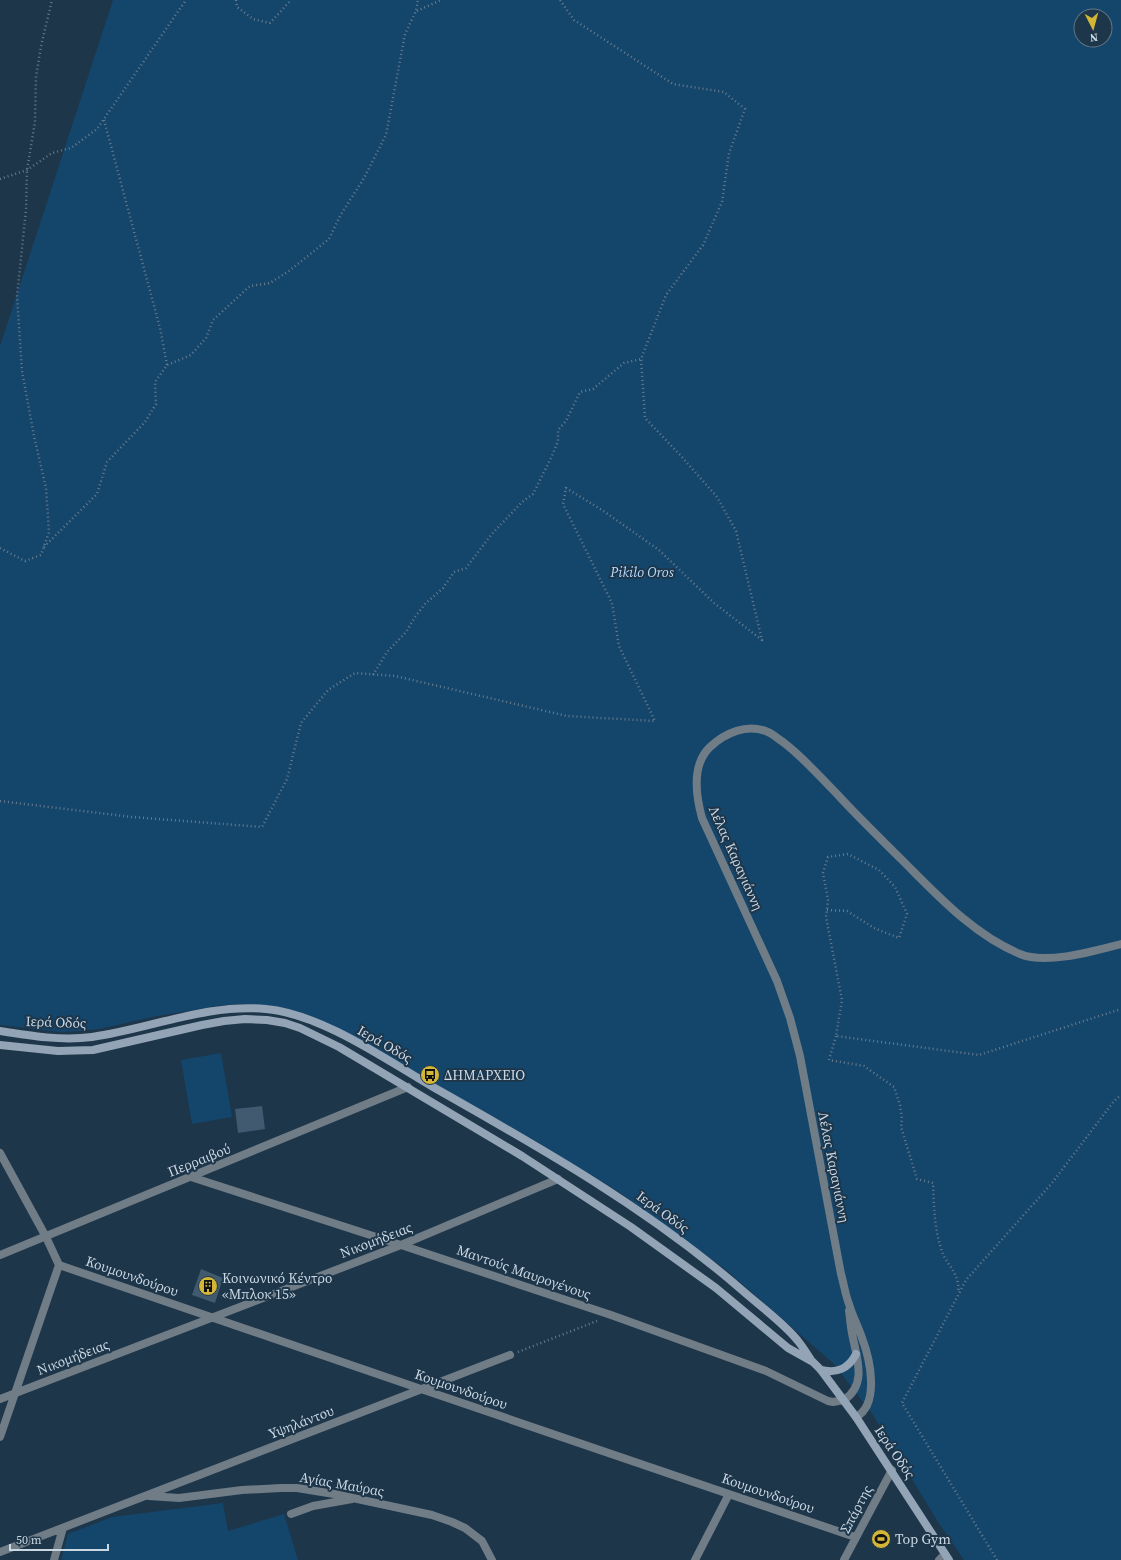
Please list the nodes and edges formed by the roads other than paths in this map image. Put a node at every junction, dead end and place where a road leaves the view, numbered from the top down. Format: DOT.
graph roads {
  1 [pos="1121,944"];
  2 [pos="0,1031"];
  3 [pos="0,1046"];
  4 [pos="408,1087"];
  5 [pos="0,1153"];
  6 [pos="191,1177"];
  7 [pos="558,1180"];
  8 [pos="46,1237"];
  9 [pos="401,1245"];
  10 [pos="0,1255"];
  11 [pos="59,1264"];
  12 [pos="849,1304"];
  13 [pos="213,1317"];
  14 [pos="856,1354"];
  15 [pos="510,1355"];
  16 [pos="813,1362"];
  17 [pos="821,1370"];
  18 [pos="421,1390"];
  19 [pos="16,1393"];
  20 [pos="0,1399"];
  21 [pos="844,1400"];
  22 [pos="856,1417"];
  23 [pos="0,1437"];
  24 [pos="892,1470"];
  25 [pos="729,1494"];
  26 [pos="144,1496"];
  27 [pos="356,1499"];
  28 [pos="291,1514"];
  29 [pos="63,1528"];
  30 [pos="856,1537"];
  31 [pos="0,1552"];
  32 [pos="947,1557"];
  33 [pos="54,1560"];
  34 [pos="492,1560"];
  35 [pos="695,1560"];
  36 [pos="844,1560"];
  37 [pos="939,1560"];
  1 -- 12 [label="street, Λέλας Καραγιάννη"];
  2 -- 16 [label="main road, Ιερά Οδός"];
  3 -- 4 [label="main road, Ιερά Οδός"];
  4 -- 6 [label="street, Περραιβού"];
  4 -- 7 [label="main road, Ιερά Οδός"];
  5 -- 8 [label="street"];
  6 -- 8 [label="street, Περραιβού"];
  6 -- 9 [label="street, Μαντούς Μαυρογένους"];
  7 -- 9 [label="street, Νικομήδειας"];
  7 -- 16 [label="main road, Ιερά Οδός"];
  8 -- 10 [label="street, Περραιβού"];
  8 -- 11 [label="street"];
  9 -- 13 [label="street, Νικομήδειας"];
  9 -- 21 [label="street, Μαντούς Μαυρογένους"];
  11 -- 13 [label="street, Κουμουνδούρου"];
  11 -- 19 [label="street"];
  12 -- 14 [label="street, Λέλας Καραγιάννη"];
  12 -- 22 [label="street, Λέλας Καραγιάννη"];
  13 -- 18 [label="street, Κουμουνδούρου"];
  13 -- 19 [label="street, Νικομήδειας"];
  14 -- 17 [label="main road"];
  14 -- 21 [label="street, Λέλας Καραγιάννη"];
  15 -- 18 [label="street, Υψηλάντου"];
  16 -- 17 [label="main road, Ιερά Οδός"];
  17 -- 21 [label="main road, Ιερά Οδός"];
  18 -- 25 [label="street, Κουμουνδούρου"];
  18 -- 26 [label="street, Υψηλάντου"];
  19 -- 20 [label="street, Νικομήδειας"];
  19 -- 23 [label="street"];
  21 -- 22 [label="main road, Ιερά Οδός"];
  22 -- 24 [label="main road, Ιερά Οδός"];
  24 -- 30 [label="street, Σπάρτης"];
  24 -- 32 [label="main road, Ιερά Οδός"];
  25 -- 30 [label="street, Κουμουνδούρου"];
  25 -- 35 [label="street"];
  26 -- 27 [label="street, Αγίας Μαύρας"];
  26 -- 29 [label="street, Υψηλάντου"];
  27 -- 28 [label="street"];
  27 -- 34 [label="street, Αγίας Μαύρας"];
  29 -- 31 [label="street, Υψηλάντου"];
  29 -- 33 [label="street"];
  30 -- 36 [label="street, Σπάρτης"];
  32 -- 37 [label="street"];
}
